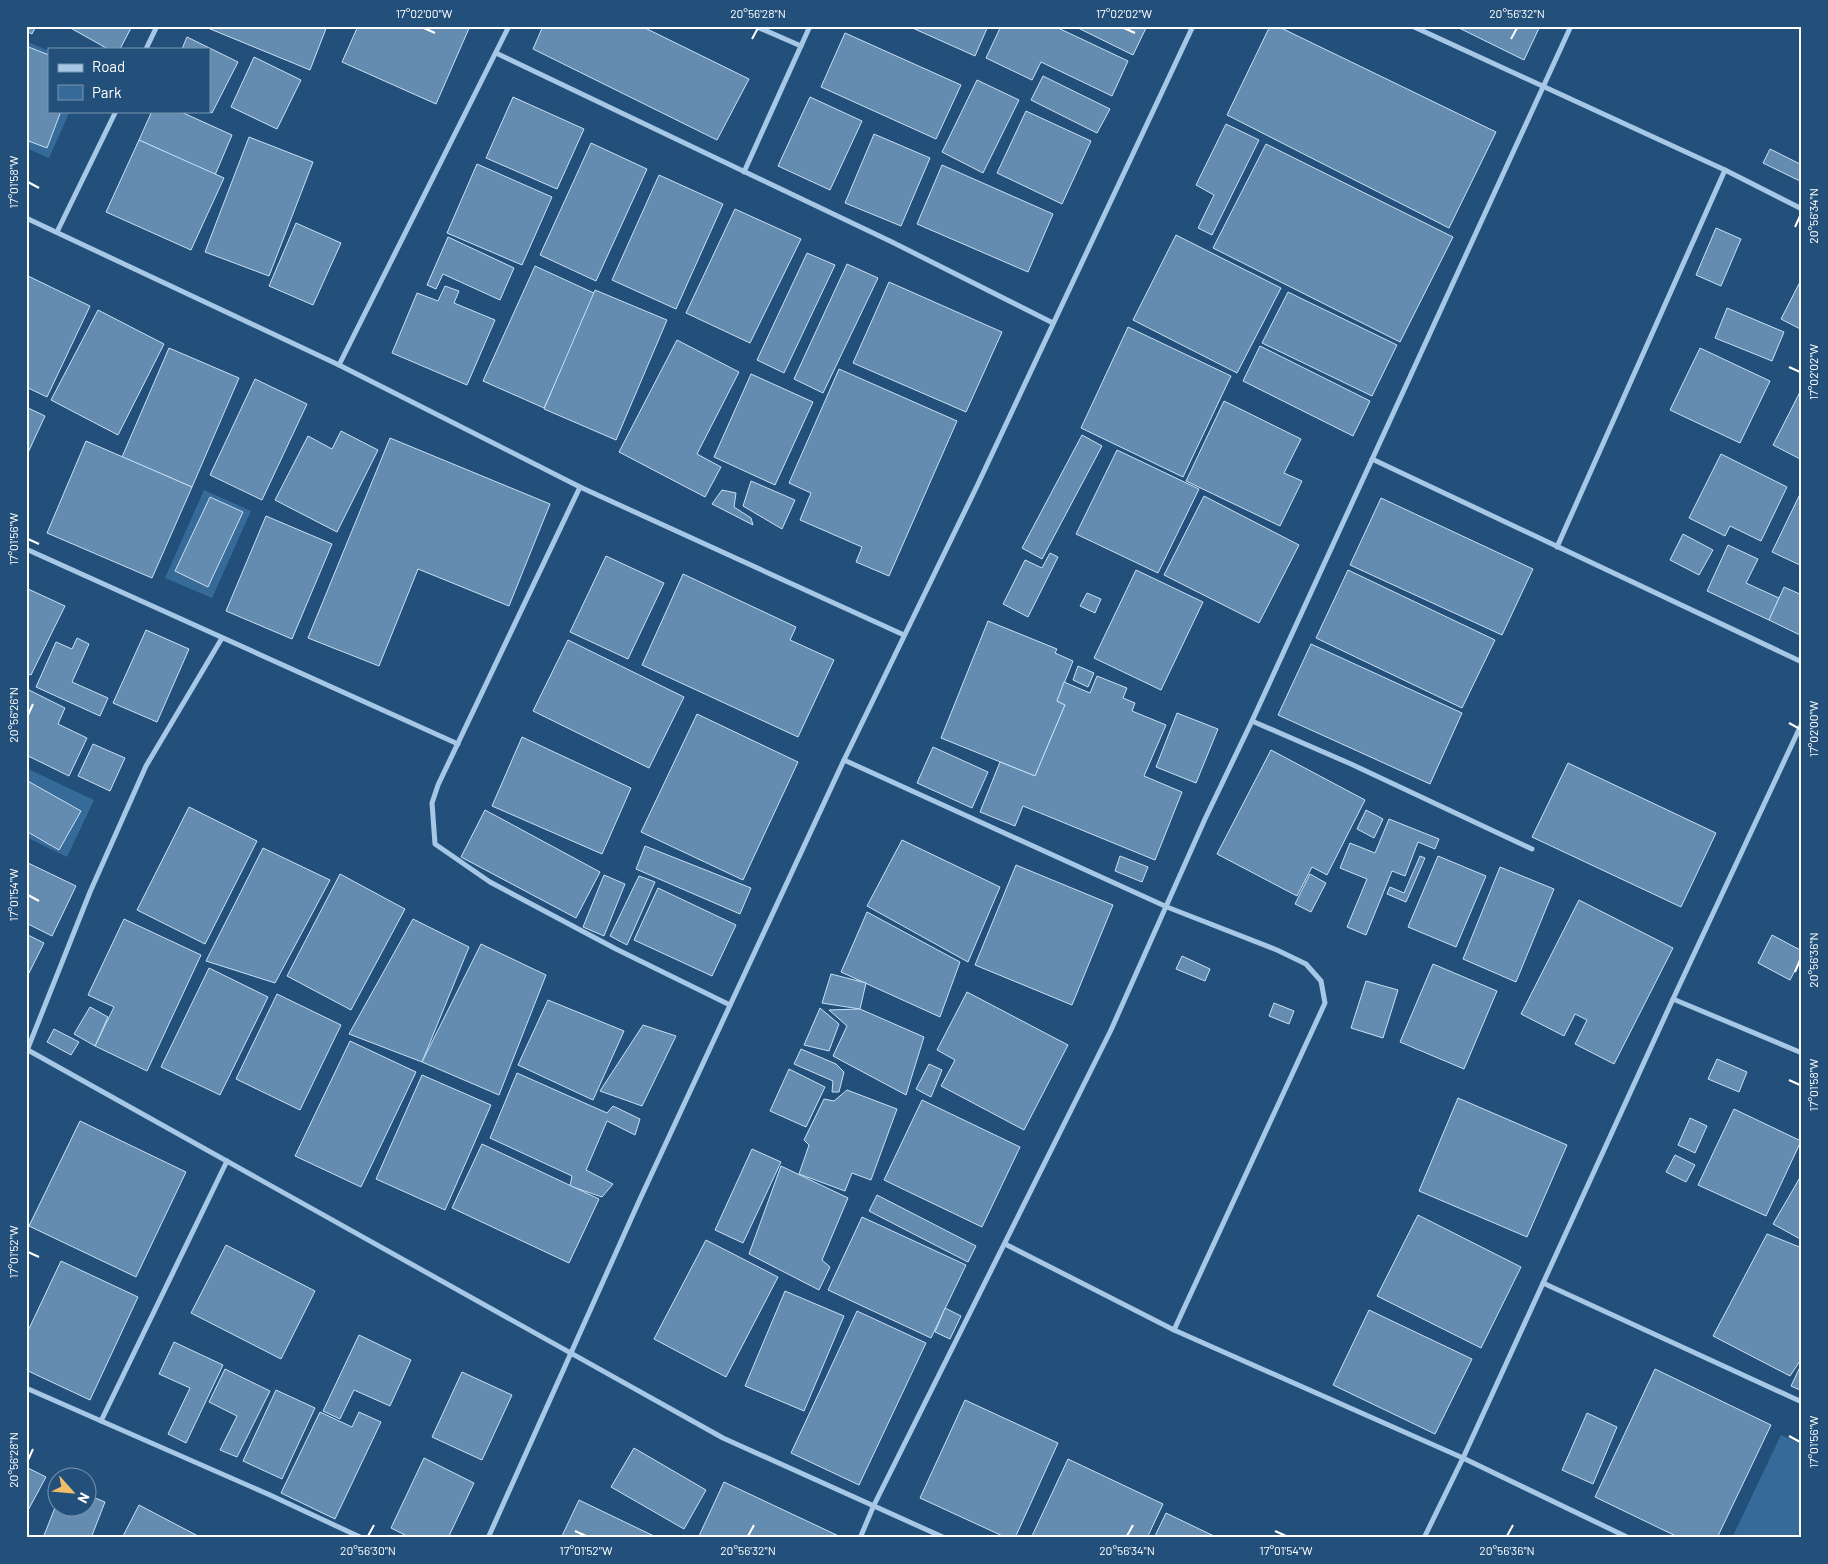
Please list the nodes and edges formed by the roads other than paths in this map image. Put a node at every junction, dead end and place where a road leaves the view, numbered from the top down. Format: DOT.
graph roads {
  1 [pos="157,26"];
  2 [pos="509,26"];
  3 [pos="755,26"];
  4 [pos="810,26"];
  5 [pos="1193,26"];
  6 [pos="1412,26"];
  7 [pos="1571,26"];
  8 [pos="801,46"];
  9 [pos="146,48"];
  10 [pos="496,53"];
  11 [pos="1542,86"];
  12 [pos="116,112"];
  13 [pos="1725,170"];
  14 [pos="744,172"];
  15 [pos="1802,209"];
  16 [pos="26,218"];
  17 [pos="57,232"];
  18 [pos="1053,323"];
  19 [pos="339,366"];
  20 [pos="1372,459"];
  21 [pos="580,487"];
  22 [pos="1557,547"];
  23 [pos="26,550"];
  24 [pos="904,635"];
  25 [pos="222,638"];
  26 [pos="1802,662"];
  27 [pos="1252,721"];
  28 [pos="1802,723"];
  29 [pos="458,744"];
  30 [pos="844,760"];
  31 [pos="1532,849"];
  32 [pos="1167,907"];
  33 [pos="1673,998"];
  34 [pos="730,1005"];
  35 [pos="27,1050"];
  36 [pos="1802,1053"];
  37 [pos="226,1161"];
  38 [pos="1005,1244"];
  39 [pos="1543,1283"];
  40 [pos="1174,1330"];
  41 [pos="569,1353"];
  42 [pos="26,1388"];
  43 [pos="1802,1402"];
  44 [pos="101,1421"];
  45 [pos="1463,1458"];
  46 [pos="874,1505"];
  47 [pos="362,1538"];
  48 [pos="488,1538"];
  49 [pos="860,1538"];
  50 [pos="945,1538"];
  51 [pos="1424,1538"];
  52 [pos="1629,1538"];
  1 -- 9 [label="street"];
  2 -- 10 [label="street"];
  3 -- 8 [label="street"];
  4 -- 8 [label="street"];
  5 -- 18 [label="street"];
  6 -- 11 [label="street"];
  7 -- 11 [label="street"];
  8 -- 14 [label="street"];
  10 -- 14 [label="street"];
  10 -- 19 [label="street"];
  11 -- 13 [label="street"];
  11 -- 20 [label="street"];
  12 -- 17 [label="street"];
  13 -- 15 [label="street"];
  13 -- 22 [label="street"];
  14 -- 18 [label="street"];
  16 -- 17 [label="street"];
  17 -- 19 [label="street"];
  18 -- 24 [label="street"];
  19 -- 21 [label="street"];
  20 -- 22 [label="street"];
  20 -- 27 [label="street"];
  21 -- 24 [label="street"];
  21 -- 29 [label="street"];
  22 -- 26 [label="street"];
  23 -- 25 [label="street"];
  24 -- 30 [label="street"];
  25 -- 29 [label="street"];
  25 -- 35 [label="street"];
  27 -- 31 [label="street"];
  27 -- 32 [label="street"];
  28 -- 33 [label="street"];
  29 -- 34 [label="street"];
  30 -- 32 [label="street"];
  30 -- 34 [label="street"];
  32 -- 38 [label="street"];
  32 -- 40 [label="street"];
  33 -- 36 [label="street"];
  33 -- 39 [label="street"];
  34 -- 41 [label="street"];
  35 -- 37 [label="street"];
  37 -- 41 [label="street"];
  37 -- 44 [label="street"];
  38 -- 40 [label="street"];
  38 -- 46 [label="street"];
  39 -- 43 [label="street"];
  39 -- 45 [label="street"];
  40 -- 45 [label="street"];
  41 -- 46 [label="street"];
  41 -- 48 [label="street"];
  42 -- 44 [label="street"];
  44 -- 47 [label="street"];
  45 -- 51 [label="street"];
  45 -- 52 [label="street"];
  46 -- 49 [label="street"];
  46 -- 50 [label="street"];
}
